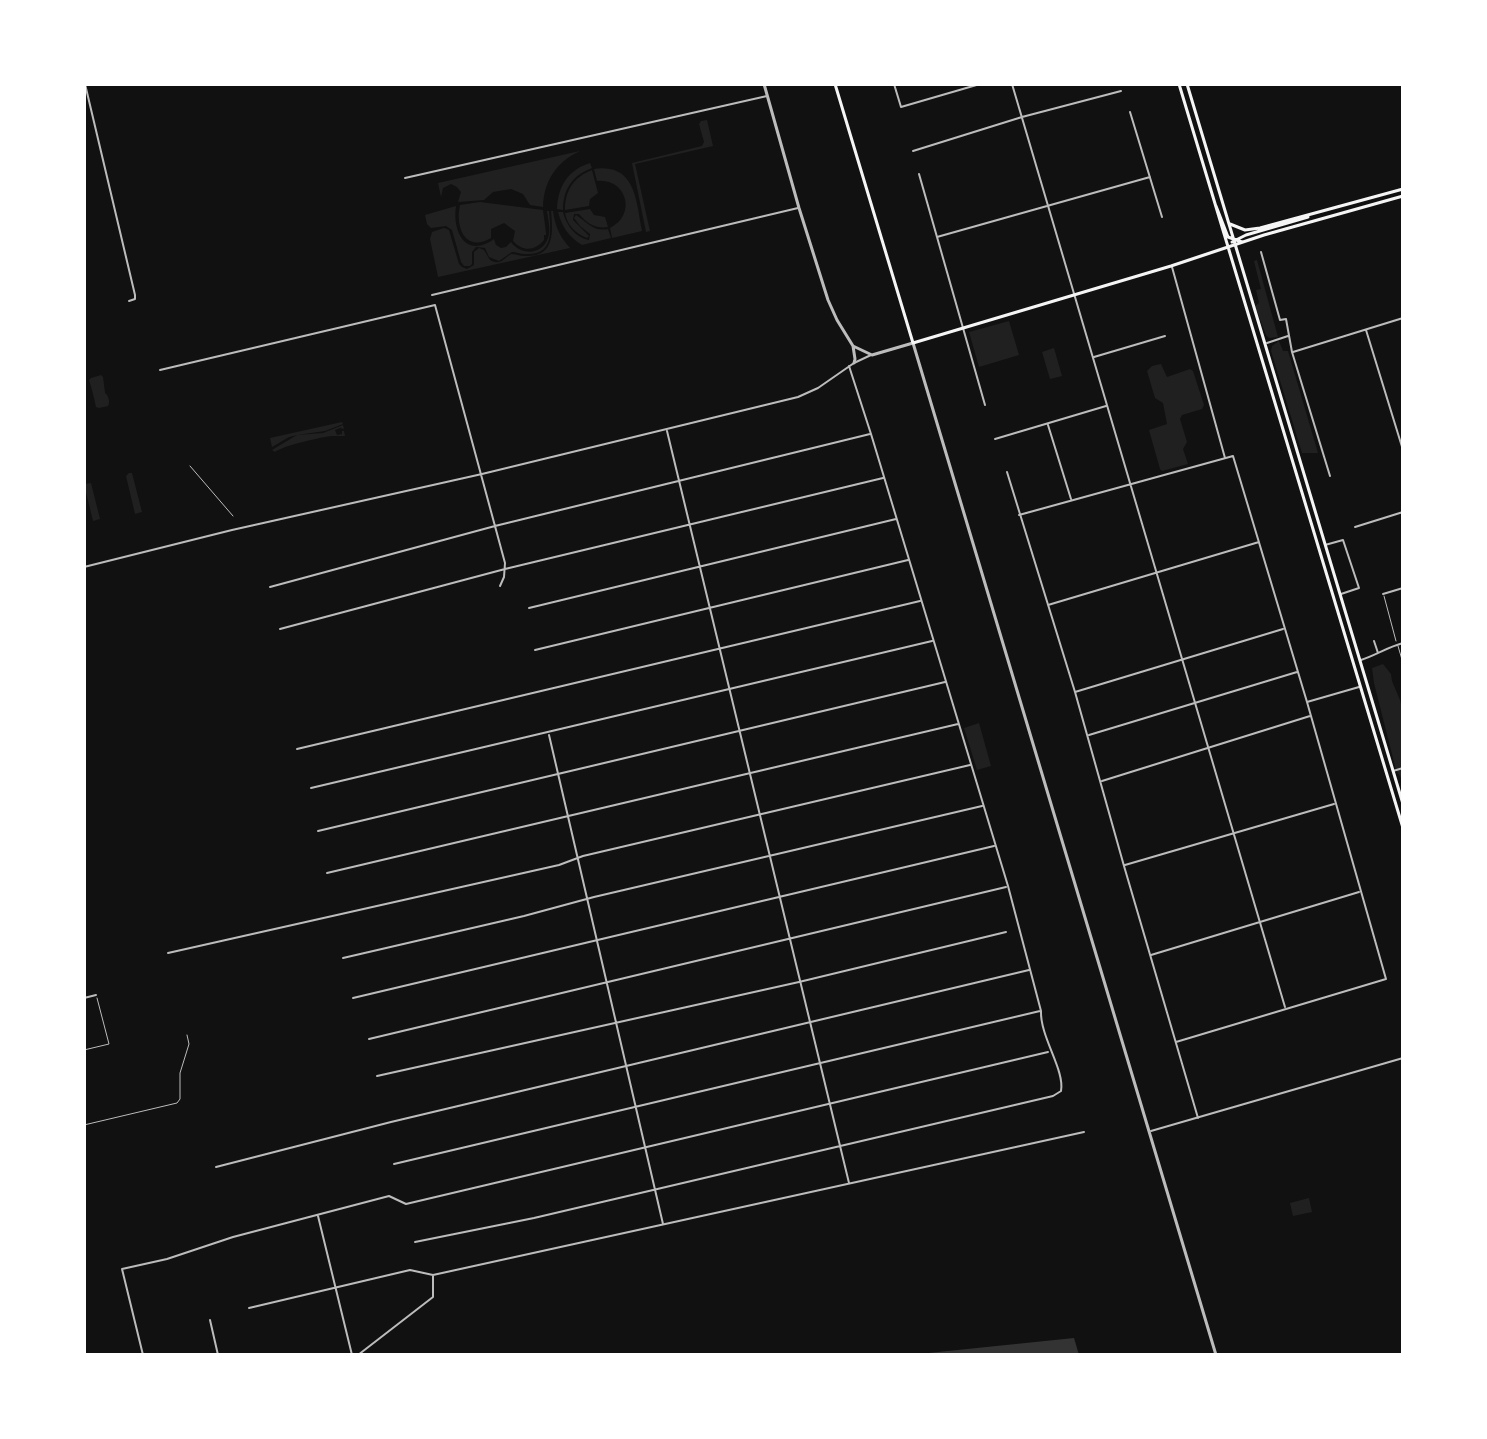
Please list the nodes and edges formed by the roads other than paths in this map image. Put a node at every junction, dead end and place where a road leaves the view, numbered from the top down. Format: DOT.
graph roads {
  1 [pos="85,84"];
  2 [pos="764,84"];
  3 [pos="835,84"];
  4 [pos="894,84"];
  5 [pos="980,84"];
  6 [pos="1012,84"];
  7 [pos="1179,84"];
  8 [pos="1187,84"];
  9 [pos="1121,91"];
  10 [pos="768,96"];
  11 [pos="1130,112"];
  12 [pos="1022,117"];
  13 [pos="913,151"];
  14 [pos="919,174"];
  15 [pos="1150,177"];
  16 [pos="405,178"];
  17 [pos="1403,189"];
  18 [pos="1403,196"];
  19 [pos="1370,198"];
  20 [pos="1213,199"];
  21 [pos="1049,205"];
  22 [pos="1366,206"];
  23 [pos="799,208"];
  24 [pos="1316,213"];
  25 [pos="1162,217"];
  26 [pos="1228,222"];
  27 [pos="1246,233"];
  28 [pos="937,237"];
  29 [pos="1234,243"];
  30 [pos="1227,248"];
  31 [pos="1261,252"];
  32 [pos="1171,266"];
  33 [pos="432,295"];
  34 [pos="1076,295"];
  35 [pos="129,301"];
  36 [pos="1403,318"];
  37 [pos="964,328"];
  38 [pos="1366,330"];
  39 [pos="1165,336"];
  40 [pos="1289,336"];
  41 [pos="913,343"];
  42 [pos="1265,344"];
  43 [pos="853,346"];
  44 [pos="1292,352"];
  45 [pos="872,355"];
  46 [pos="1093,357"];
  47 [pos="852,364"];
  48 [pos="160,370"];
  49 [pos="985,405"];
  50 [pos="1107,406"];
  51 [pos="1048,423"];
  52 [pos="666,430"];
  53 [pos="871,434"];
  54 [pos="995,439"];
  55 [pos="1403,450"];
  56 [pos="1225,458"];
  57 [pos="190,466"];
  58 [pos="1007,472"];
  59 [pos="482,474"];
  60 [pos="1330,476"];
  61 [pos="885,478"];
  62 [pos="678,480"];
  63 [pos="1131,483"];
  64 [pos="1071,500"];
  65 [pos="1403,512"];
  66 [pos="1019,515"];
  67 [pos="233,516"];
  68 [pos="897,519"];
  69 [pos="689,525"];
  70 [pos="495,526"];
  71 [pos="1355,527"];
  72 [pos="1259,542"];
  73 [pos="1325,545"];
  74 [pos="909,560"];
  75 [pos="699,566"];
  76 [pos="84,567"];
  77 [pos="505,569"];
  78 [pos="1156,572"];
  79 [pos="500,586"];
  80 [pos="270,587"];
  81 [pos="1403,588"];
  82 [pos="1339,594"];
  83 [pos="1383,594"];
  84 [pos="921,600"];
  85 [pos="1047,605"];
  86 [pos="529,608"];
  87 [pos="709,608"];
  88 [pos="280,629"];
  89 [pos="1284,629"];
  90 [pos="933,641"];
  91 [pos="1374,641"];
  92 [pos="1403,643"];
  93 [pos="1397,644"];
  94 [pos="719,649"];
  95 [pos="535,650"];
  96 [pos="1378,654"];
  97 [pos="1183,659"];
  98 [pos="1360,660"];
  99 [pos="1403,663"];
  100 [pos="1298,672"];
  101 [pos="946,682"];
  102 [pos="1360,687"];
  103 [pos="729,689"];
  104 [pos="1075,692"];
  105 [pos="1307,702"];
  106 [pos="1196,703"];
  107 [pos="1311,715"];
  108 [pos="959,724"];
  109 [pos="739,731"];
  110 [pos="548,733"];
  111 [pos="1087,736"];
  112 [pos="1209,747"];
  113 [pos="297,749"];
  114 [pos="971,765"];
  115 [pos="1403,768"];
  116 [pos="1393,771"];
  117 [pos="749,773"];
  118 [pos="558,775"];
  119 [pos="1100,782"];
  120 [pos="311,788"];
  121 [pos="1335,804"];
  122 [pos="1403,804"];
  123 [pos="983,806"];
  124 [pos="759,813"];
  125 [pos="568,816"];
  126 [pos="1403,828"];
  127 [pos="318,831"];
  128 [pos="1234,833"];
  129 [pos="995,845"];
  130 [pos="769,856"];
  131 [pos="578,858"];
  132 [pos="1124,866"];
  133 [pos="327,873"];
  134 [pos="1008,886"];
  135 [pos="1361,892"];
  136 [pos="779,897"];
  137 [pos="587,899"];
  138 [pos="1260,921"];
  139 [pos="1006,932"];
  140 [pos="789,939"];
  141 [pos="597,940"];
  142 [pos="168,953"];
  143 [pos="1150,955"];
  144 [pos="343,958"];
  145 [pos="1030,970"];
  146 [pos="606,982"];
  147 [pos="799,982"];
  148 [pos="96,995"];
  149 [pos="84,998"];
  150 [pos="353,998"];
  151 [pos="1286,1008"];
  152 [pos="1041,1011"];
  153 [pos="809,1021"];
  154 [pos="616,1023"];
  155 [pos="187,1035"];
  156 [pos="369,1039"];
  157 [pos="1176,1042"];
  158 [pos="84,1050"];
  159 [pos="1050,1051"];
  160 [pos="1403,1058"];
  161 [pos="819,1063"];
  162 [pos="626,1065"];
  163 [pos="377,1076"];
  164 [pos="829,1103"];
  165 [pos="635,1107"];
  166 [pos="1198,1118"];
  167 [pos="84,1125"];
  168 [pos="1084,1132"];
  169 [pos="1150,1132"];
  170 [pos="839,1145"];
  171 [pos="645,1147"];
  172 [pos="394,1164"];
  173 [pos="216,1167"];
  174 [pos="849,1183"];
  175 [pos="654,1189"];
  176 [pos="318,1215"];
  177 [pos="663,1225"];
  178 [pos="415,1242"];
  179 [pos="433,1275"];
  180 [pos="336,1287"];
  181 [pos="249,1308"];
  182 [pos="210,1320"];
  183 [pos="143,1355"];
  184 [pos="218,1355"];
  185 [pos="352,1355"];
  186 [pos="358,1355"];
  187 [pos="1216,1355"];
  1 -- 35 [label="street"];
  2 -- 10 [label="street"];
  3 -- 41 [label="main road"];
  4 -- 5 [label="street"];
  6 -- 12 [label="street"];
  7 -- 20 [label="main road"];
  8 -- 26 [label="main road"];
  9 -- 12 [label="street"];
  10 -- 16 [label="street"];
  10 -- 23 [label="street"];
  11 -- 15 [label="street"];
  12 -- 13 [label="street"];
  12 -- 21 [label="street"];
  14 -- 28 [label="street"];
  15 -- 21 [label="street"];
  15 -- 25 [label="street"];
  17 -- 19 [label="main road"];
  18 -- 22 [label="main road"];
  19 -- 22 [label="main road"];
  19 -- 24 [label="main road"];
  20 -- 29 [label="main road"];
  20 -- 30 [label="main road"];
  21 -- 28 [label="street"];
  21 -- 34 [label="street"];
  22 -- 29 [label="main road"];
  23 -- 33 [label="street"];
  23 -- 43 [label="street"];
  24 -- 27 [label="main road"];
  24 -- 27 [label="main road"];
  26 -- 27 [label="main road"];
  26 -- 29 [label="main road"];
  27 -- 29 [label="main road"];
  28 -- 37 [label="street"];
  29 -- 30 [label="main road"];
  29 -- 42 [label="main road"];
  30 -- 32 [label="main road"];
  30 -- 102 [label="main road"];
  31 -- 40 [label="street"];
  32 -- 34 [label="main road"];
  32 -- 56 [label="street"];
  34 -- 37 [label="main road"];
  34 -- 46 [label="street"];
  36 -- 38 [label="street"];
  37 -- 41 [label="main road"];
  37 -- 49 [label="street"];
  38 -- 44 [label="street"];
  38 -- 55 [label="street"];
  39 -- 46 [label="street"];
  40 -- 42 [label="street"];
  40 -- 44 [label="street"];
  41 -- 45 [label="street"];
  41 -- 169 [label="street"];
  42 -- 73 [label="main road"];
  43 -- 45 [label="street"];
  43 -- 47 [label="street"];
  44 -- 60 [label="street"];
  45 -- 47 [label="street"];
  46 -- 50 [label="street"];
  47 -- 52 [label="street"];
  47 -- 53 [label="street"];
  48 -- 59 [label="street"];
  50 -- 51 [label="street"];
  50 -- 63 [label="street"];
  51 -- 54 [label="street"];
  51 -- 64 [label="street"];
  52 -- 59 [label="street"];
  52 -- 62 [label="street"];
  53 -- 61 [label="street"];
  53 -- 62 [label="street"];
  56 -- 63 [label="street"];
  56 -- 72 [label="street"];
  57 -- 67 [label="lane"];
  58 -- 66 [label="street"];
  59 -- 70 [label="street"];
  59 -- 76 [label="street"];
  61 -- 68 [label="street"];
  61 -- 69 [label="street"];
  62 -- 69 [label="street"];
  62 -- 70 [label="street"];
  63 -- 64 [label="street"];
  63 -- 78 [label="street"];
  64 -- 66 [label="street"];
  65 -- 71 [label="street"];
  66 -- 85 [label="street"];
  68 -- 74 [label="street"];
  68 -- 75 [label="street"];
  69 -- 75 [label="street"];
  69 -- 77 [label="street"];
  70 -- 77 [label="street"];
  70 -- 80 [label="street"];
  72 -- 78 [label="street"];
  72 -- 89 [label="street"];
  73 -- 82 [label="main road"];
  73 -- 82 [label="street"];
  74 -- 84 [label="street"];
  74 -- 87 [label="street"];
  75 -- 86 [label="street"];
  75 -- 87 [label="street"];
  77 -- 79 [label="street"];
  77 -- 88 [label="street"];
  78 -- 85 [label="street"];
  78 -- 97 [label="street"];
  81 -- 83 [label="street"];
  82 -- 98 [label="main road"];
  83 -- 93 [label="lane"];
  84 -- 90 [label="street"];
  84 -- 94 [label="street"];
  85 -- 104 [label="street"];
  87 -- 94 [label="street"];
  87 -- 95 [label="street"];
  89 -- 97 [label="street"];
  89 -- 100 [label="street"];
  90 -- 101 [label="street"];
  90 -- 103 [label="street"];
  91 -- 96 [label="street"];
  92 -- 93 [label="street"];
  93 -- 96 [label="street"];
  93 -- 99 [label="lane"];
  94 -- 103 [label="street"];
  94 -- 113 [label="street"];
  96 -- 98 [label="street"];
  97 -- 104 [label="street"];
  97 -- 106 [label="street"];
  98 -- 116 [label="main road"];
  100 -- 105 [label="street"];
  100 -- 106 [label="street"];
  101 -- 108 [label="street"];
  101 -- 109 [label="street"];
  102 -- 105 [label="street"];
  102 -- 126 [label="main road"];
  103 -- 109 [label="street"];
  103 -- 110 [label="street"];
  104 -- 111 [label="street"];
  105 -- 107 [label="street"];
  106 -- 111 [label="street"];
  106 -- 112 [label="street"];
  107 -- 112 [label="street"];
  107 -- 121 [label="street"];
  108 -- 114 [label="street"];
  108 -- 117 [label="street"];
  109 -- 117 [label="street"];
  109 -- 118 [label="street"];
  110 -- 118 [label="street"];
  110 -- 120 [label="street"];
  111 -- 119 [label="street"];
  112 -- 119 [label="street"];
  112 -- 128 [label="street"];
  114 -- 123 [label="street"];
  114 -- 124 [label="street"];
  115 -- 116 [label="street"];
  116 -- 122 [label="main road"];
  117 -- 124 [label="street"];
  117 -- 125 [label="street"];
  118 -- 125 [label="street"];
  118 -- 127 [label="street"];
  119 -- 132 [label="street"];
  121 -- 128 [label="street"];
  121 -- 135 [label="street"];
  123 -- 129 [label="street"];
  123 -- 130 [label="street"];
  124 -- 130 [label="street"];
  124 -- 131 [label="street"];
  125 -- 131 [label="street"];
  125 -- 133 [label="street"];
  128 -- 132 [label="street"];
  128 -- 138 [label="street"];
  129 -- 134 [label="street"];
  129 -- 136 [label="street"];
  130 -- 136 [label="street"];
  130 -- 137 [label="street"];
  131 -- 137 [label="street"];
  131 -- 142 [label="street"];
  132 -- 143 [label="street"];
  134 -- 140 [label="street"];
  134 -- 145 [label="street"];
  135 -- 138 [label="street"];
  135 -- 151 [label="street"];
  136 -- 140 [label="street"];
  136 -- 141 [label="street"];
  137 -- 141 [label="street"];
  137 -- 144 [label="street"];
  138 -- 143 [label="street"];
  138 -- 151 [label="street"];
  139 -- 147 [label="street"];
  140 -- 146 [label="street"];
  140 -- 147 [label="street"];
  141 -- 146 [label="street"];
  141 -- 150 [label="street"];
  143 -- 157 [label="street"];
  145 -- 152 [label="street"];
  145 -- 153 [label="street"];
  146 -- 154 [label="street"];
  146 -- 156 [label="street"];
  147 -- 153 [label="street"];
  147 -- 154 [label="street"];
  148 -- 149 [label="street"];
  148 -- 158 [label="lane"];
  151 -- 157 [label="street"];
  152 -- 159 [label="street"];
  152 -- 161 [label="street"];
  153 -- 161 [label="street"];
  153 -- 162 [label="street"];
  154 -- 162 [label="street"];
  154 -- 163 [label="street"];
  155 -- 167 [label="lane"];
  157 -- 166 [label="street"];
  159 -- 164 [label="street"];
  159 -- 170 [label="street"];
  160 -- 166 [label="street"];
  161 -- 164 [label="street"];
  161 -- 165 [label="street"];
  162 -- 165 [label="street"];
  162 -- 173 [label="street"];
  164 -- 170 [label="street"];
  164 -- 171 [label="street"];
  165 -- 171 [label="street"];
  165 -- 172 [label="street"];
  166 -- 169 [label="street"];
  168 -- 174 [label="street"];
  169 -- 187 [label="street"];
  170 -- 174 [label="street"];
  170 -- 175 [label="street"];
  171 -- 175 [label="street"];
  171 -- 176 [label="street"];
  174 -- 177 [label="street"];
  175 -- 177 [label="street"];
  175 -- 178 [label="street"];
  176 -- 180 [label="street"];
  176 -- 183 [label="street"];
  177 -- 179 [label="street"];
  179 -- 180 [label="street"];
  179 -- 186 [label="street"];
  180 -- 181 [label="street"];
  180 -- 185 [label="street"];
  182 -- 184 [label="street"];
}
